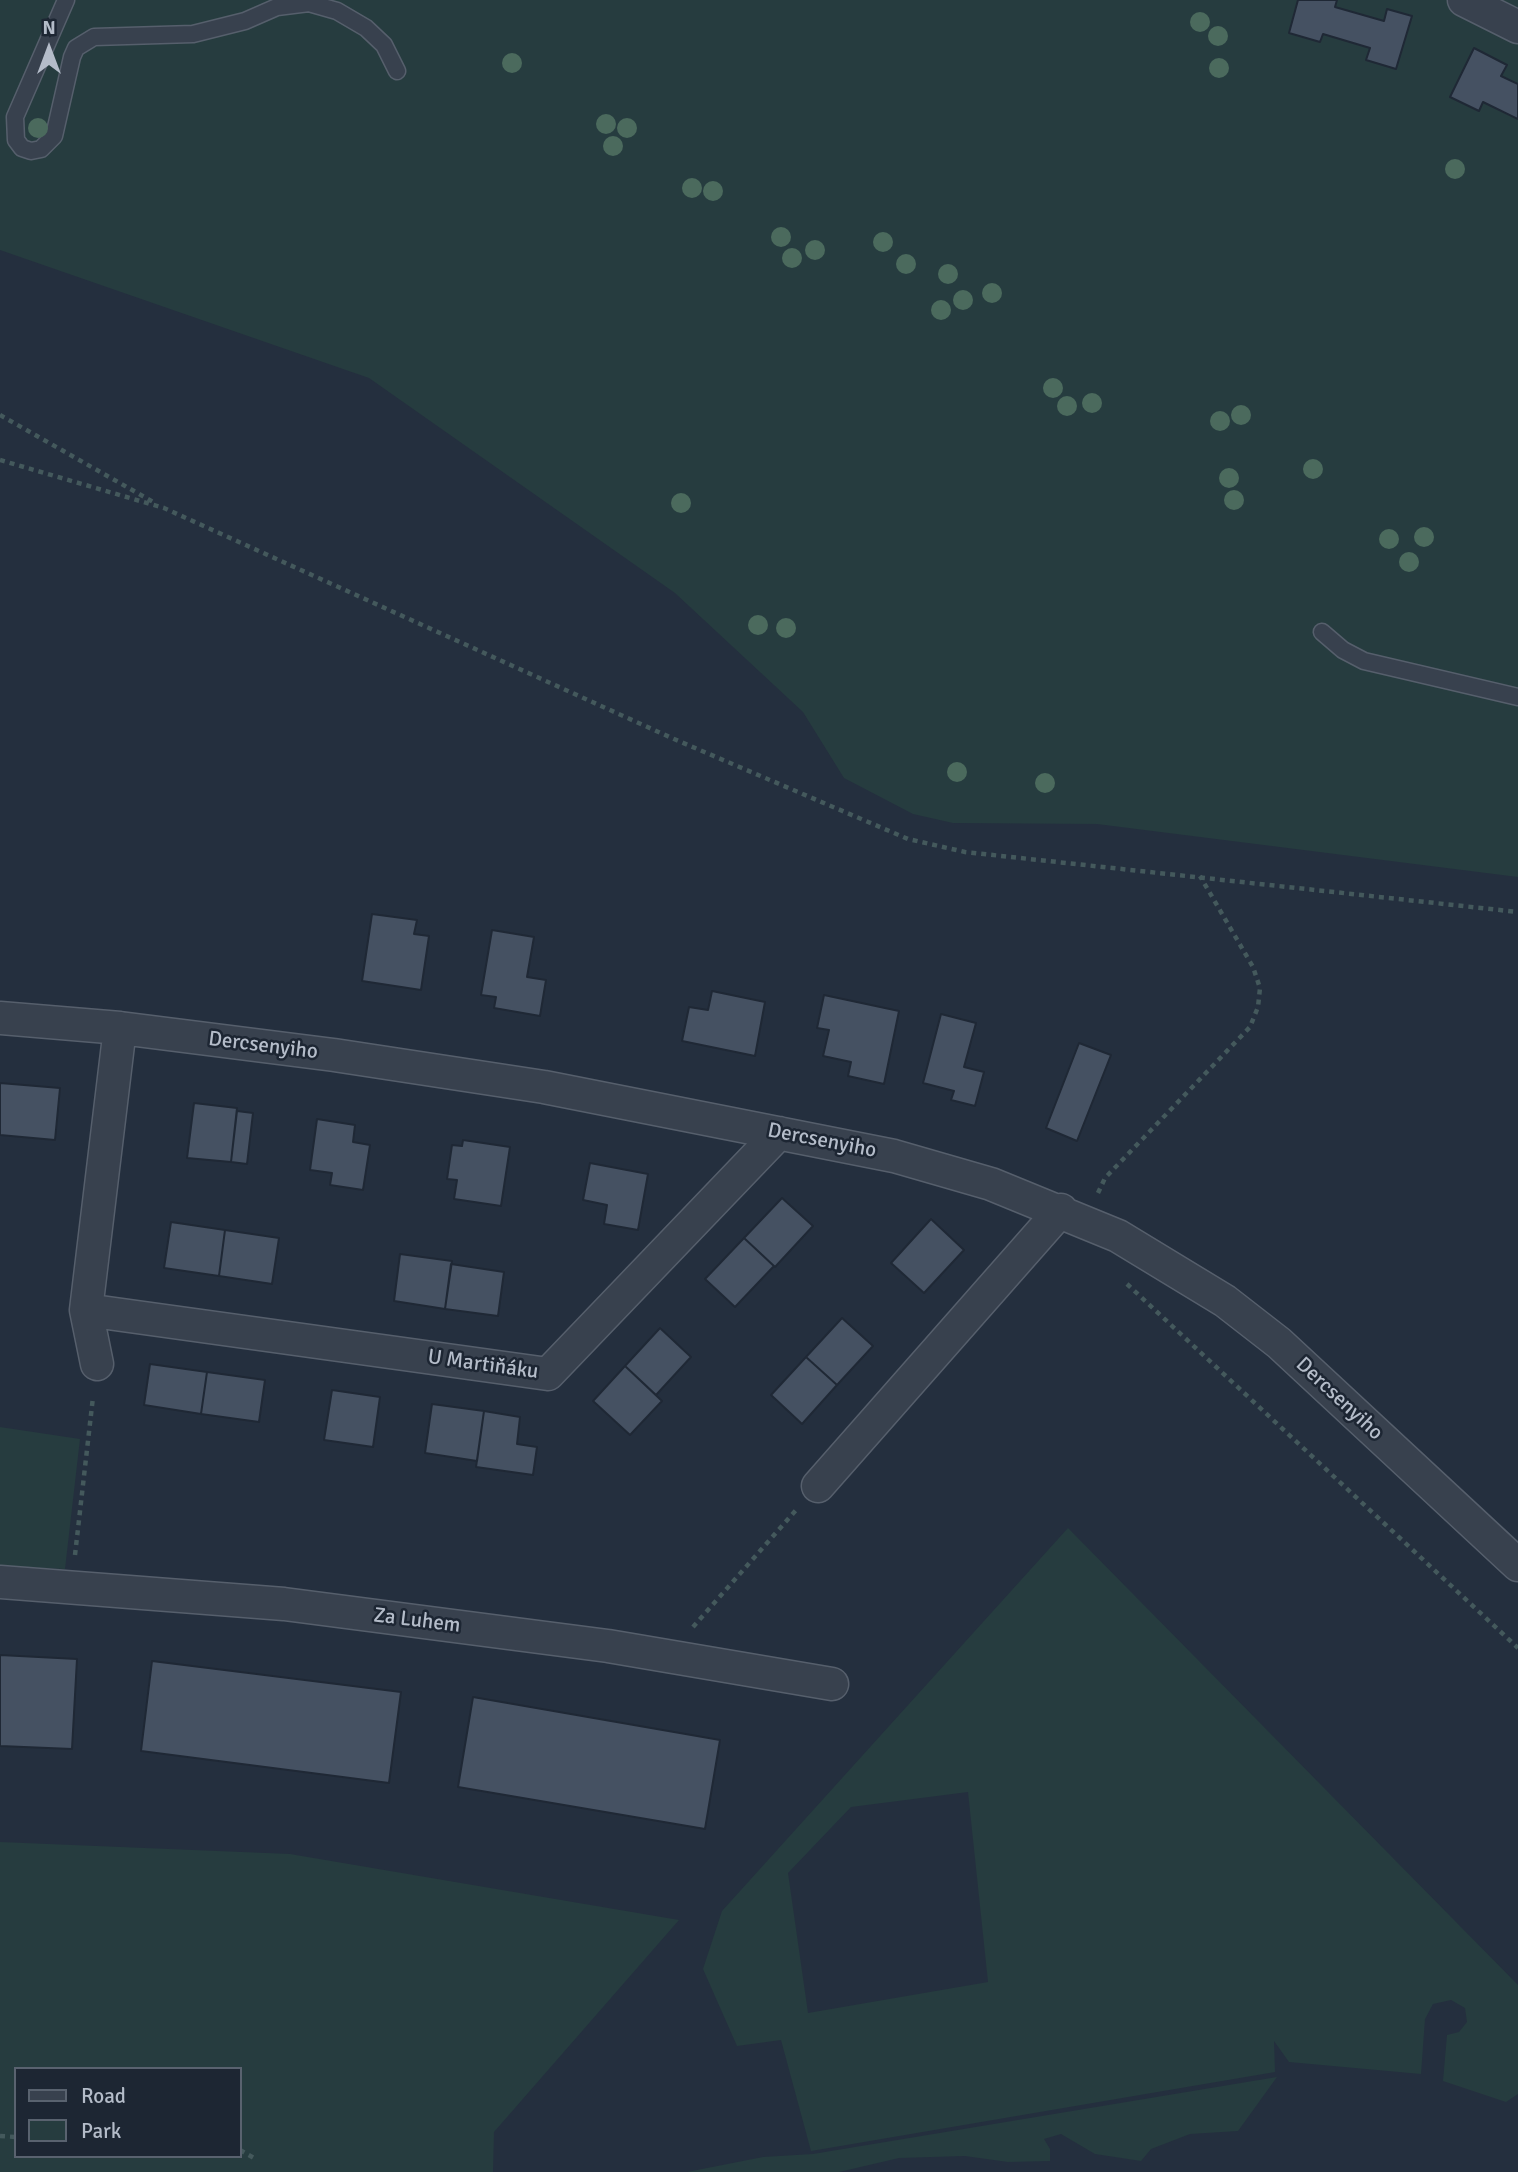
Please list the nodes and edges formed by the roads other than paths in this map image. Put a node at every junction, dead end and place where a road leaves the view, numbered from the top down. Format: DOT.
graph roads {
  1 [pos="66,0"];
  2 [pos="1475,3"];
  3 [pos="1518,27"];
  4 [pos="397,71"];
  5 [pos="1322,632"];
  6 [pos="1518,697"];
  7 [pos="0,1018"];
  8 [pos="120,1028"];
  9 [pos="779,1133"];
  10 [pos="1062,1210"];
  11 [pos="86,1310"];
  12 [pos="97,1364"];
  13 [pos="818,1486"];
  14 [pos="1518,1565"];
  15 [pos="0,1582"];
  16 [pos="832,1684"];
  1 -- 4 [label="lane"];
  2 -- 3 [label="street"];
  5 -- 6 [label="lane"];
  7 -- 8 [label="street, Dercsenyiho"];
  8 -- 9 [label="street, Dercsenyiho"];
  8 -- 11 [label="street"];
  9 -- 10 [label="street, Dercsenyiho"];
  9 -- 11 [label="street, U Martiňáku"];
  10 -- 13 [label="street"];
  10 -- 14 [label="street, Dercsenyiho"];
  11 -- 12 [label="street"];
  15 -- 16 [label="street, Za Luhem"];
}
